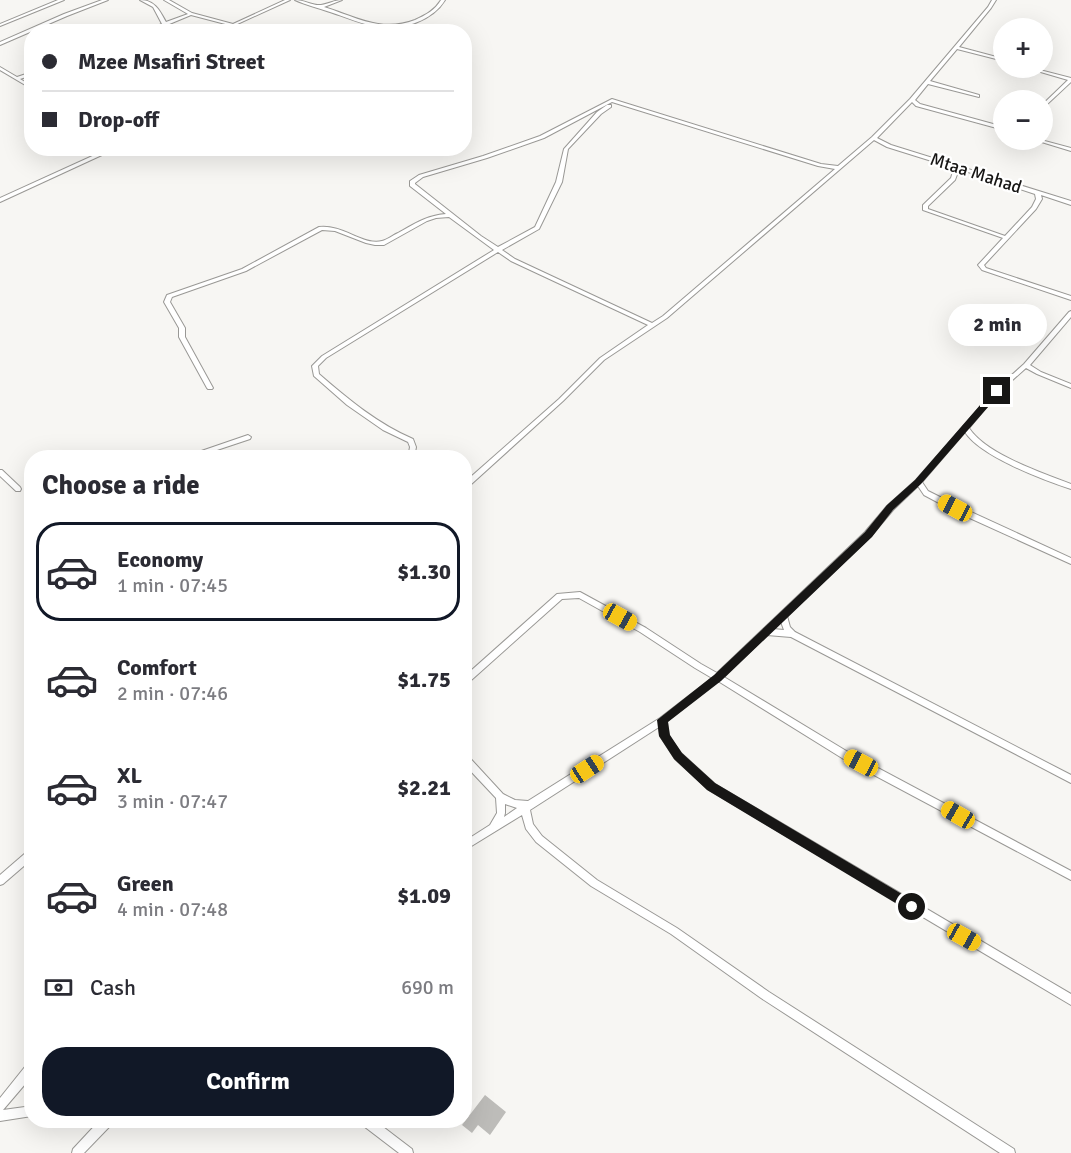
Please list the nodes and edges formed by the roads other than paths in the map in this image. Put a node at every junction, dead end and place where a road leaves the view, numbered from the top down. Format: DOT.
graph roads {
  1 [pos="62,0"];
  2 [pos="106,0"];
  3 [pos="142,0"];
  4 [pos="166,0"];
  5 [pos="288,0"];
  6 [pos="297,0"];
  7 [pos="340,0"];
  8 [pos="443,0"];
  9 [pos="994,0"];
  10 [pos="320,6"];
  11 [pos="191,14"];
  12 [pos="45,24"];
  13 [pos="165,24"];
  14 [pos="229,24"];
  15 [pos="235,24"];
  16 [pos="377,24"];
  17 [pos="397,24"];
  18 [pos="0,25"];
  19 [pos="24,34"];
  20 [pos="0,44"];
  21 [pos="957,48"];
  22 [pos="993,57"];
  23 [pos="0,68"];
  24 [pos="1053,74"];
  25 [pos="24,76"];
  26 [pos="17,78"];
  27 [pos="1071,79"];
  28 [pos="928,82"];
  29 [pos="24,83"];
  30 [pos="977,96"];
  31 [pos="1053,97"];
  32 [pos="912,100"];
  33 [pos="619,102"];
  34 [pos="918,105"];
  35 [pos="905,106"];
  36 [pos="993,126"];
  37 [pos="874,138"];
  38 [pos="880,143"];
  39 [pos="868,144"];
  40 [pos="1053,145"];
  41 [pos="1071,150"];
  42 [pos="97,156"];
  43 [pos="957,167"];
  44 [pos="840,168"];
  45 [pos="1038,193"];
  46 [pos="0,200"];
  47 [pos="1071,203"];
  48 [pos="441,208"];
  49 [pos="450,215"];
  50 [pos="435,216"];
  51 [pos="1006,238"];
  52 [pos="490,245"];
  53 [pos="506,246"];
  54 [pos="497,250"];
  55 [pos="1071,298"];
  56 [pos="1071,313"];
  57 [pos="652,326"];
  58 [pos="1026,365"];
  59 [pos="1018,371"];
  60 [pos="1035,371"];
  61 [pos="1071,386"];
  62 [pos="210,388"];
  63 [pos="965,427"];
  64 [pos="958,435"];
  65 [pos="970,436"];
  66 [pos="248,437"];
  67 [pos="208,450"];
  68 [pos="412,450"];
  69 [pos="0,472"];
  70 [pos="472,480"];
  71 [pos="918,482"];
  72 [pos="1071,487"];
  73 [pos="18,489"];
  74 [pos="1071,561"];
  75 [pos="783,617"];
  76 [pos="766,632"];
  77 [pos="792,634"];
  78 [pos="472,675"];
  79 [pos="717,678"];
  80 [pos="663,720"];
  81 [pos="472,767"];
  82 [pos="1071,779"];
  83 [pos="500,797"];
  84 [pos="527,807"];
  85 [pos="492,830"];
  86 [pos="472,842"];
  87 [pos="24,861"];
  88 [pos="1071,876"];
  89 [pos="0,881"];
  90 [pos="1071,1000"];
  91 [pos="24,1076"];
  92 [pos="0,1106"];
  93 [pos="24,1112"];
  94 [pos="0,1116"];
  95 [pos="100,1128"];
  96 [pos="375,1128"];
  97 [pos="77,1153"];
  98 [pos="408,1153"];
  99 [pos="1010,1153"];
  1 -- 18 [label="street"];
  2 -- 12 [label="street"];
  3 -- 13 [label="street"];
  4 -- 11 [label="street"];
  5 -- 15 [label="street"];
  6 -- 10 [label="street"];
  7 -- 10 [label="street"];
  8 -- 17 [label="street"];
  9 -- 21 [label="street"];
  10 -- 16 [label="street"];
  11 -- 13 [label="street"];
  11 -- 14 [label="street"];
  19 -- 20 [label="street"];
  21 -- 22 [label="street"];
  21 -- 28 [label="street"];
  23 -- 26 [label="street"];
  24 -- 27 [label="street"];
  25 -- 26 [label="street"];
  26 -- 29 [label="street"];
  27 -- 31 [label="street"];
  28 -- 30 [label="street"];
  28 -- 32 [label="street"];
  32 -- 34 [label="street"];
  32 -- 35 [label="street"];
  33 -- 44 [label="street"];
  33 -- 48 [label="street"];
  33 -- 53 [label="street"];
  34 -- 35 [label="street"];
  34 -- 36 [label="street"];
  35 -- 37 [label="street"];
  37 -- 38 [label="street, Mtaa Mahad"];
  37 -- 39 [label="street"];
  38 -- 39 [label="street, Mtaa Mahad"];
  38 -- 43 [label="street, Mtaa Mahad"];
  39 -- 44 [label="street"];
  40 -- 41 [label="street"];
  42 -- 46 [label="street"];
  43 -- 45 [label="street, Mtaa Mahad"];
  43 -- 51 [label="street"];
  44 -- 57 [label="street"];
  45 -- 47 [label="street, Mtaa Mahad"];
  45 -- 51 [label="street"];
  48 -- 49 [label="street"];
  48 -- 50 [label="street"];
  49 -- 50 [label="street"];
  49 -- 52 [label="street"];
  50 -- 62 [label="street"];
  51 -- 55 [label="street"];
  52 -- 53 [label="street"];
  52 -- 54 [label="street"];
  53 -- 54 [label="street"];
  54 -- 57 [label="street"];
  54 -- 68 [label="street"];
  56 -- 58 [label="street"];
  57 -- 70 [label="street"];
  58 -- 59 [label="street"];
  58 -- 60 [label="street"];
  59 -- 60 [label="street"];
  59 -- 63 [label="street"];
  60 -- 61 [label="street"];
  63 -- 64 [label="street"];
  63 -- 65 [label="street"];
  64 -- 65 [label="street"];
  64 -- 71 [label="street"];
  65 -- 72 [label="street"];
  66 -- 67 [label="street"];
  69 -- 73 [label="street"];
  71 -- 74 [label="street"];
  71 -- 75 [label="street"];
  75 -- 76 [label="street"];
  75 -- 77 [label="street"];
  76 -- 77 [label="street"];
  76 -- 79 [label="street"];
  77 -- 82 [label="street"];
  78 -- 79 [label="street"];
  79 -- 80 [label="street"];
  79 -- 88 [label="street"];
  80 -- 84 [label="street"];
  80 -- 90 [label="street"];
  81 -- 83 [label="street"];
  83 -- 84 [label="street"];
  83 -- 85 [label="street"];
  84 -- 85 [label="street"];
  84 -- 99 [label="street"];
  85 -- 86 [label="street"];
  87 -- 89 [label="street"];
  91 -- 92 [label="street"];
  93 -- 94 [label="street"];
  95 -- 97 [label="street"];
  96 -- 98 [label="street"];
}
